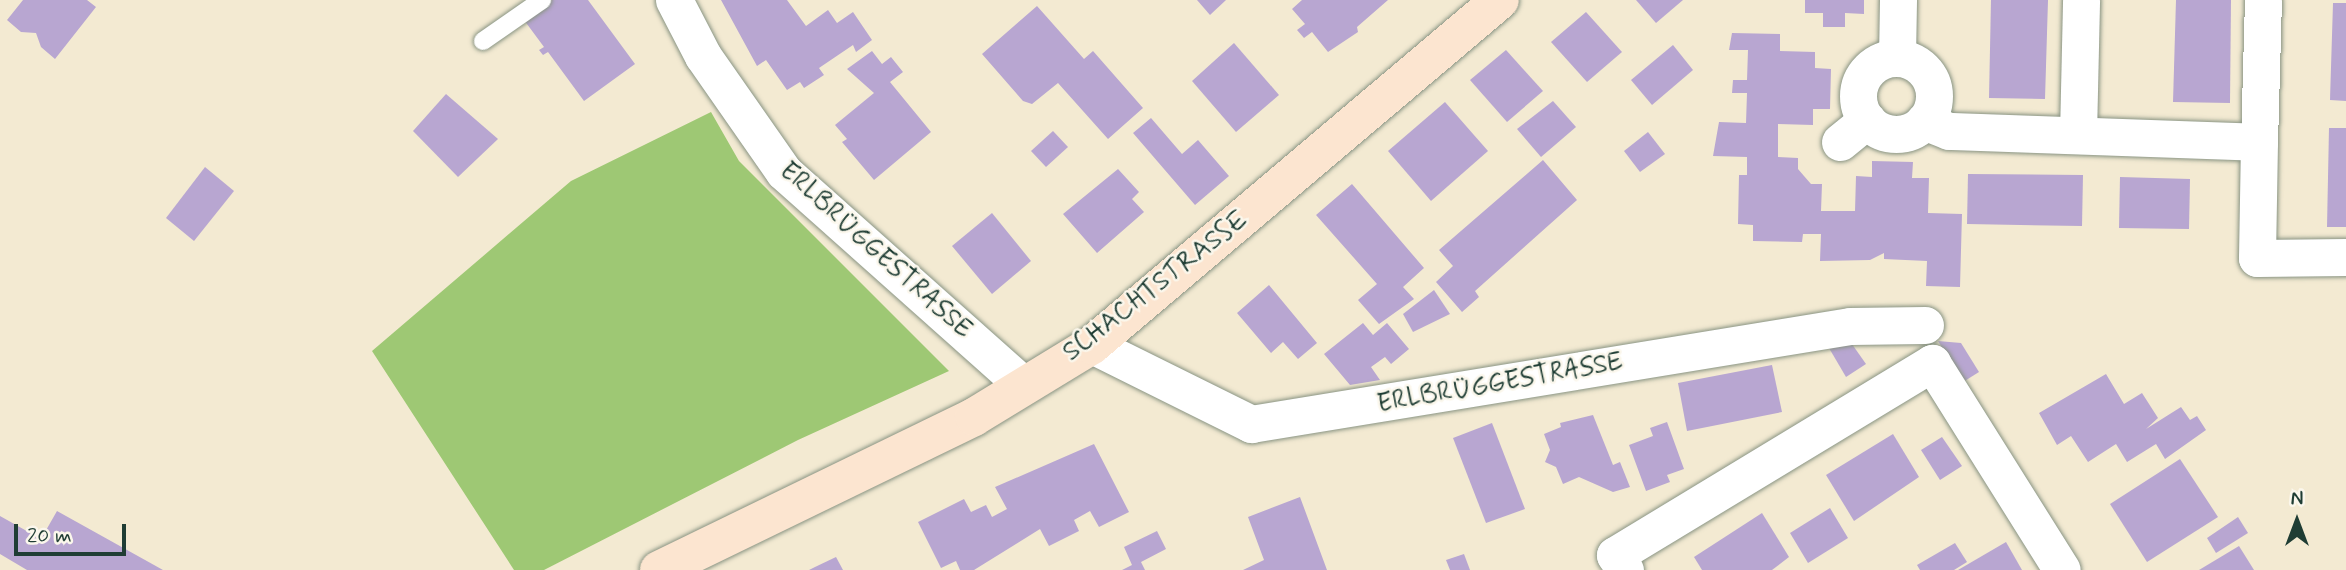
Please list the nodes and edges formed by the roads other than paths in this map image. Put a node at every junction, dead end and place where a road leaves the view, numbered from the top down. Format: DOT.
graph roads {
  1 [pos="542,0"];
  2 [pos="674,0"];
  3 [pos="1500,0"];
  4 [pos="1898,0"];
  5 [pos="2081,0"];
  6 [pos="2263,0"];
  7 [pos="483,41"];
  8 [pos="1897,58"];
  9 [pos="1924,121"];
  10 [pos="2078,135"];
  11 [pos="2259,142"];
  12 [pos="2346,257"];
  13 [pos="1925,325"];
  14 [pos="1092,345"];
  15 [pos="1023,385"];
  16 [pos="659,570"];
  17 [pos="1625,570"];
  18 [pos="2062,570"];
  1 -- 7 [label="lane"];
  2 -- 15 [label="street, ERLBRÜGGESTRASSE"];
  3 -- 14 [label="street, SCHACHTSTRASSE"];
  4 -- 8 [label="street"];
  5 -- 10 [label="street"];
  6 -- 11 [label="street"];
  8 -- 9 [label="street"];
  8 -- 9 [label="street"];
  9 -- 10 [label="street"];
  10 -- 11 [label="street"];
  11 -- 12 [label="street"];
  13 -- 14 [label="street, ERLBRÜGGESTRASSE"];
  14 -- 15 [label="street, SCHACHTSTRASSE"];
  15 -- 16 [label="street, SCHACHTSTRASSE"];
  17 -- 18 [label="street"];
}
